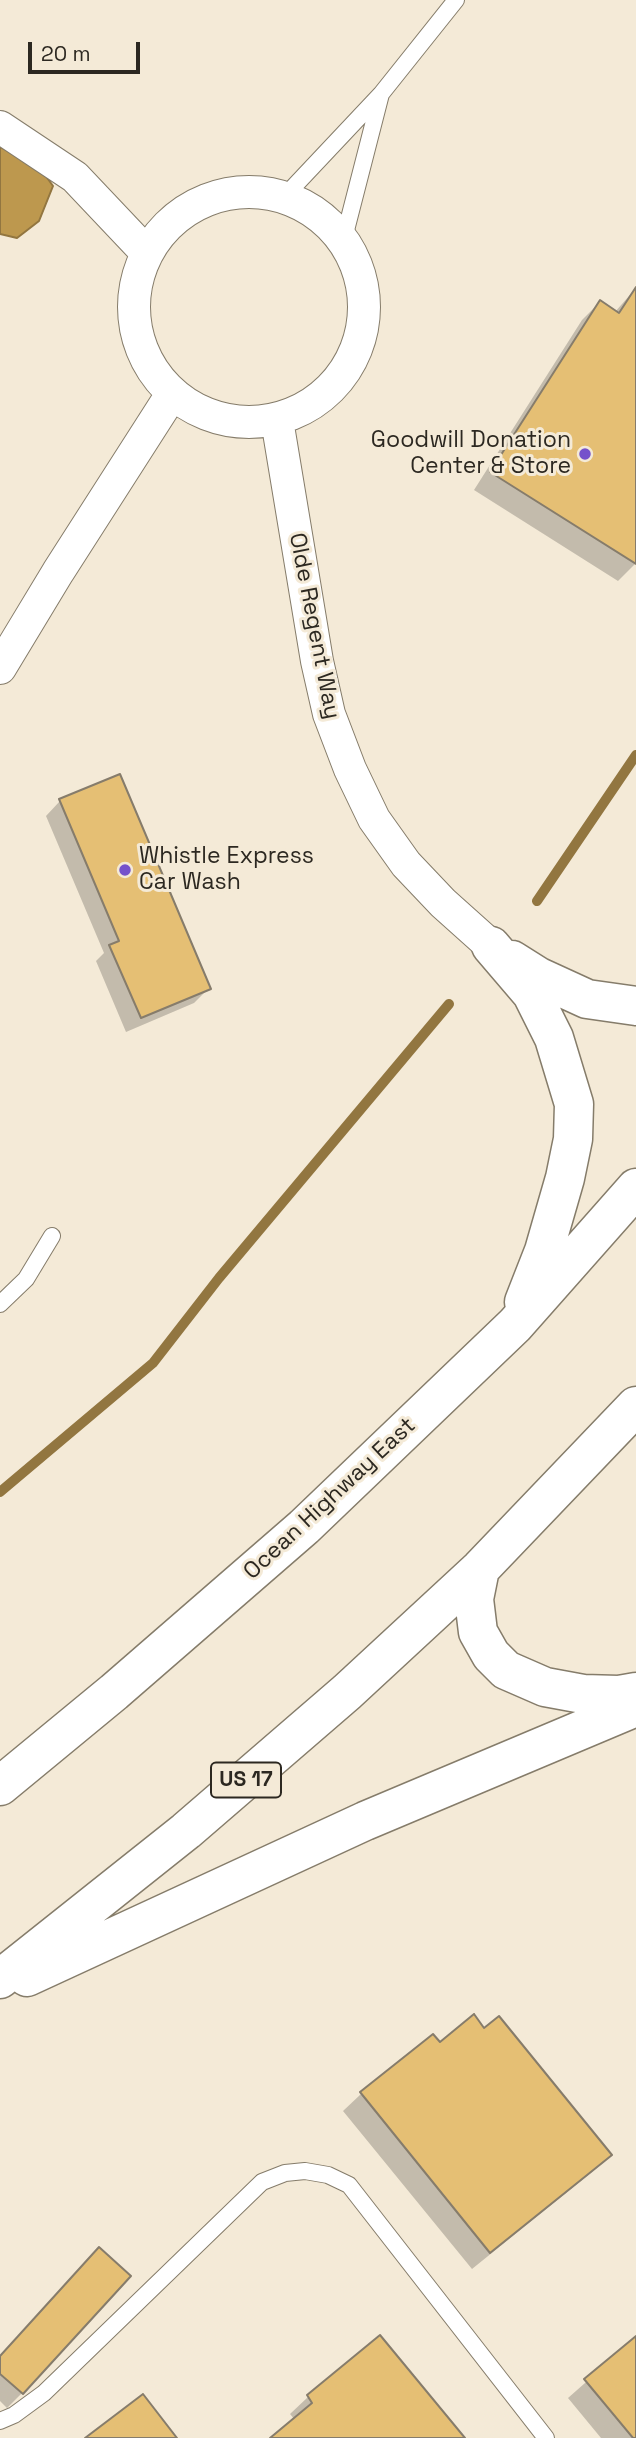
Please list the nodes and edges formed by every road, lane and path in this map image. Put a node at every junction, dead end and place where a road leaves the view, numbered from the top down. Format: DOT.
graph roads {
  1 [pos="456,0"];
  2 [pos="381,94"];
  3 [pos="0,127"];
  4 [pos="284,197"];
  5 [pos="344,238"];
  6 [pos="146,252"];
  7 [pos="172,394"];
  8 [pos="276,420"];
  9 [pos="0,668"];
  10 [pos="491,946"];
  11 [pos="636,1006"];
  12 [pos="636,1188"];
  13 [pos="52,1236"];
  14 [pos="0,1304"];
  15 [pos="515,1325"];
  16 [pos="636,1406"];
  17 [pos="480,1569"];
  18 [pos="636,1692"];
  19 [pos="636,1707"];
  20 [pos="0,1786"];
  21 [pos="0,1979"];
  22 [pos="0,1990"];
  23 [pos="0,2421"];
  24 [pos="546,2438"];
  1 -- 2 [label="lane"];
  2 -- 4 [label="lane"];
  2 -- 5 [label="lane"];
  3 -- 6 [label="street"];
  4 -- 5 [label="street"];
  4 -- 6 [label="street"];
  5 -- 8 [label="street"];
  6 -- 7 [label="street"];
  7 -- 8 [label="street"];
  7 -- 9 [label="street"];
  8 -- 10 [label="street, Olde Regent Way"];
  10 -- 11 [label="highway"];
  10 -- 15 [label="highway"];
  12 -- 15 [label="highway, Ocean Highway East"];
  13 -- 14 [label="lane"];
  15 -- 20 [label="highway, Ocean Highway East"];
  16 -- 17 [label="highway, US 17"];
  17 -- 18 [label="highway"];
  17 -- 21 [label="highway, US 17"];
  19 -- 22 [label="highway"];
  23 -- 24 [label="lane"];
}
